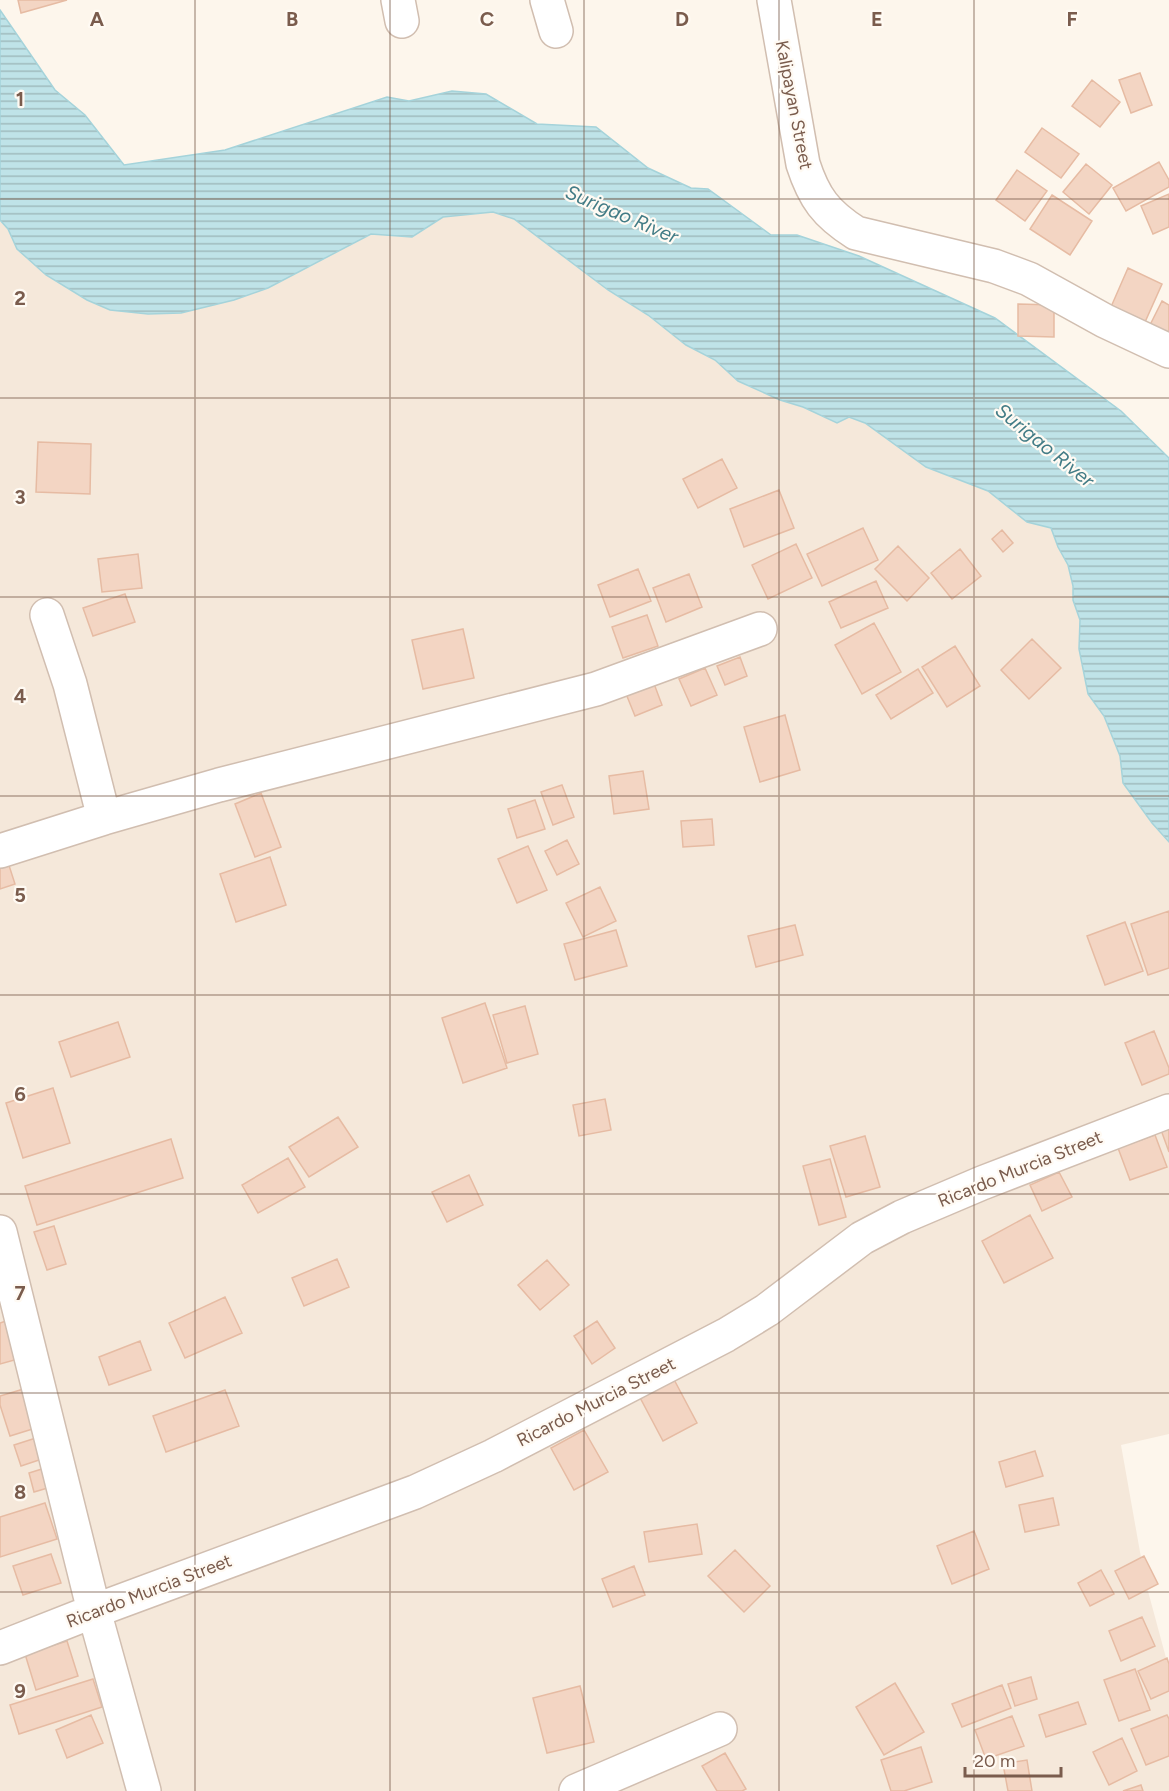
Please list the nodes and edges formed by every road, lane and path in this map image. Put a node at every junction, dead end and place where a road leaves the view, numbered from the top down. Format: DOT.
graph roads {
  1 [pos="547,0"];
  2 [pos="774,0"];
  3 [pos="556,31"];
  4 [pos="1169,351"];
  5 [pos="47,615"];
  6 [pos="760,629"];
  7 [pos="104,818"];
  8 [pos="0,851"];
  9 [pos="1169,1111"];
  10 [pos="0,1232"];
  11 [pos="94,1611"];
  12 [pos="0,1648"];
  13 [pos="720,1729"];
  14 [pos="144,1791"];
  15 [pos="576,1791"];
  1 -- 3 [label="street"];
  2 -- 4 [label="street, Kalipayan Street"];
  5 -- 7 [label="street"];
  6 -- 7 [label="street"];
  7 -- 8 [label="street"];
  9 -- 11 [label="street, Ricardo Murcia Street"];
  10 -- 11 [label="street"];
  11 -- 12 [label="street, Ricardo Murcia Street"];
  11 -- 14 [label="street"];
  13 -- 15 [label="street"];
}
